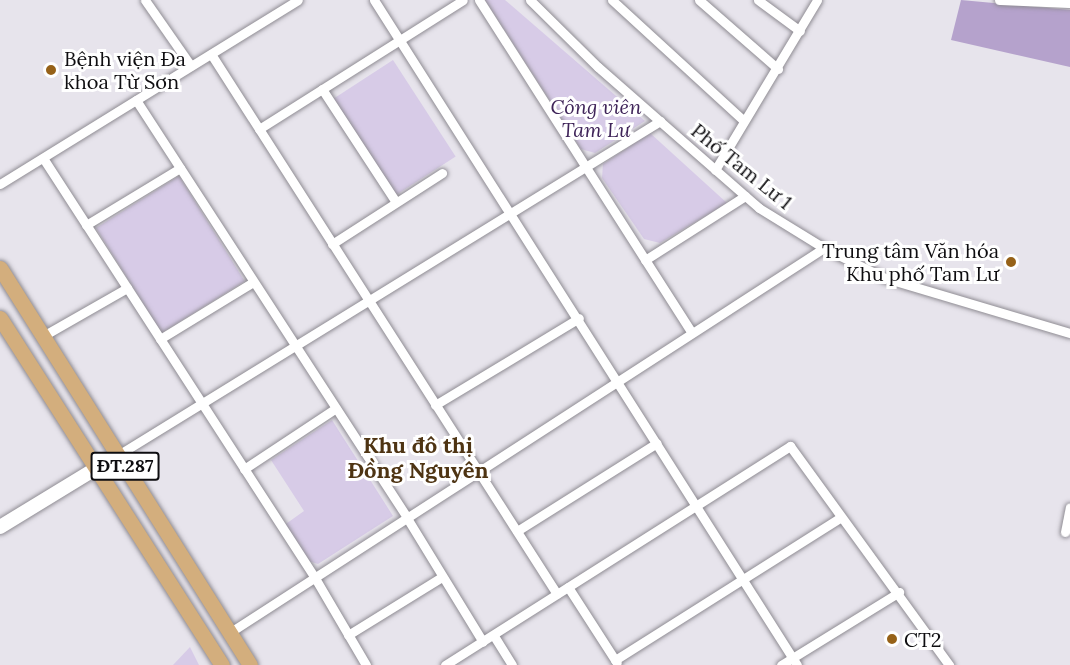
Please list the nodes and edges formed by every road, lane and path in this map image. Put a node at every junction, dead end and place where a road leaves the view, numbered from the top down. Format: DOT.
graph roads {
  1 [pos="145,0"];
  2 [pos="298,0"];
  3 [pos="374,0"];
  4 [pos="463,0"];
  5 [pos="479,0"];
  6 [pos="530,0"];
  7 [pos="612,0"];
  8 [pos="699,0"];
  9 [pos="758,0"];
  10 [pos="817,0"];
  11 [pos="999,0"];
  12 [pos="1070,3"];
  13 [pos="800,31"];
  14 [pos="399,40"];
  15 [pos="211,54"];
  16 [pos="191,66"];
  17 [pos="778,69"];
  18 [pos="322,89"];
  19 [pos="136,100"];
  20 [pos="744,120"];
  21 [pos="660,121"];
  22 [pos="259,129"];
  23 [pos="43,158"];
  24 [pos="588,166"];
  25 [pos="180,168"];
  26 [pos="715,170"];
  27 [pos="442,173"];
  28 [pos="0,184"];
  29 [pos="745,196"];
  30 [pos="396,202"];
  31 [pos="511,213"];
  32 [pos="86,225"];
  33 [pos="332,244"];
  34 [pos="824,248"];
  35 [pos="645,260"];
  36 [pos="0,268"];
  37 [pos="254,282"];
  38 [pos="127,288"];
  39 [pos="368,301"];
  40 [pos="579,318"];
  41 [pos="2,325"];
  42 [pos="692,333"];
  43 [pos="1070,333"];
  44 [pos="43,336"];
  45 [pos="160,339"];
  46 [pos="295,346"];
  47 [pos="619,381"];
  48 [pos="203,405"];
  49 [pos="435,405"];
  50 [pos="336,408"];
  51 [pos="657,443"];
  52 [pos="118,455"];
  53 [pos="98,468"];
  54 [pos="244,469"];
  55 [pos="477,471"];
  56 [pos="696,506"];
  57 [pos="1070,507"];
  58 [pos="407,518"];
  59 [pos="840,518"];
  60 [pos="0,527"];
  61 [pos="516,531"];
  62 [pos="1065,532"];
  63 [pos="442,577"];
  64 [pos="315,578"];
  65 [pos="743,581"];
  66 [pos="568,587"];
  67 [pos="899,592"];
  68 [pos="557,594"];
  69 [pos="229,633"];
  70 [pos="348,635"];
  71 [pos="494,636"];
  72 [pos="483,642"];
  73 [pos="795,662"];
  74 [pos="617,663"];
  75 [pos="219,664"];
  76 [pos="250,665"];
  77 [pos="366,665"];
  78 [pos="446,665"];
  79 [pos="512,665"];
  80 [pos="781,665"];
  81 [pos="949,665"];
  1 -- 16 [label="street"];
  2 -- 15 [label="street"];
  3 -- 14 [label="street"];
  4 -- 14 [label="street"];
  5 -- 24 [label="street"];
  6 -- 21 [label="street, Phố Tam Lư 1"];
  7 -- 20 [label="street"];
  8 -- 17 [label="street"];
  9 -- 13 [label="street"];
  10 -- 13 [label="street"];
  11 -- 12 [label="street"];
  13 -- 17 [label="street"];
  14 -- 18 [label="street"];
  14 -- 31 [label="street"];
  15 -- 16 [label="street"];
  15 -- 22 [label="street"];
  16 -- 19 [label="street"];
  17 -- 20 [label="street"];
  18 -- 22 [label="street"];
  18 -- 30 [label="street"];
  19 -- 23 [label="street"];
  19 -- 25 [label="street"];
  20 -- 26 [label="street"];
  21 -- 24 [label="street"];
  21 -- 26 [label="street, Phố Tam Lư 1"];
  22 -- 33 [label="street"];
  23 -- 28 [label="street"];
  23 -- 32 [label="street"];
  24 -- 31 [label="street"];
  24 -- 35 [label="street"];
  25 -- 32 [label="street"];
  25 -- 37 [label="street"];
  26 -- 29 [label="street, Phố Tam Lư 1"];
  27 -- 30 [label="street"];
  29 -- 34 [label="street, Phố Tam Lư 1"];
  29 -- 35 [label="street"];
  30 -- 33 [label="street"];
  31 -- 39 [label="street"];
  31 -- 40 [label="street"];
  32 -- 38 [label="street"];
  33 -- 39 [label="street"];
  34 -- 42 [label="street"];
  34 -- 43 [label="street, Phố Tam Lư 1"];
  35 -- 42 [label="street"];
  36 -- 44 [label="main road, ĐT.287"];
  37 -- 45 [label="street"];
  37 -- 46 [label="street"];
  38 -- 44 [label="street"];
  38 -- 45 [label="street"];
  39 -- 46 [label="street"];
  39 -- 49 [label="street"];
  40 -- 47 [label="street"];
  40 -- 49 [label="street"];
  41 -- 53 [label="main road, ĐT.287"];
  42 -- 47 [label="street"];
  44 -- 52 [label="main road, ĐT.287"];
  45 -- 48 [label="street"];
  46 -- 48 [label="street"];
  46 -- 50 [label="street"];
  47 -- 51 [label="street"];
  47 -- 55 [label="street"];
  48 -- 52 [label="street"];
  48 -- 54 [label="street"];
  49 -- 55 [label="street"];
  50 -- 54 [label="street"];
  50 -- 58 [label="street"];
  51 -- 56 [label="street"];
  51 -- 61 [label="street"];
  52 -- 53 [label="main road"];
  52 -- 69 [label="main road, ĐT.287"];
  53 -- 60 [label="main road"];
  53 -- 75 [label="main road, ĐT.287"];
  54 -- 64 [label="street"];
  55 -- 58 [label="street"];
  55 -- 61 [label="street"];
  56 -- 59 [label="street"];
  56 -- 65 [label="street"];
  56 -- 66 [label="street"];
  57 -- 62 [label="street"];
  58 -- 63 [label="street"];
  58 -- 64 [label="street"];
  59 -- 65 [label="street"];
  59 -- 67 [label="street"];
  61 -- 68 [label="street"];
  63 -- 70 [label="street"];
  63 -- 72 [label="street"];
  64 -- 69 [label="street"];
  64 -- 70 [label="street"];
  65 -- 73 [label="street"];
  65 -- 74 [label="street"];
  66 -- 68 [label="street"];
  66 -- 74 [label="street"];
  67 -- 73 [label="street"];
  67 -- 81 [label="street"];
  68 -- 71 [label="street"];
  69 -- 76 [label="main road, ĐT.287"];
  70 -- 77 [label="street"];
  71 -- 72 [label="street"];
  71 -- 79 [label="street"];
  72 -- 78 [label="street"];
  73 -- 80 [label="street"];
}
